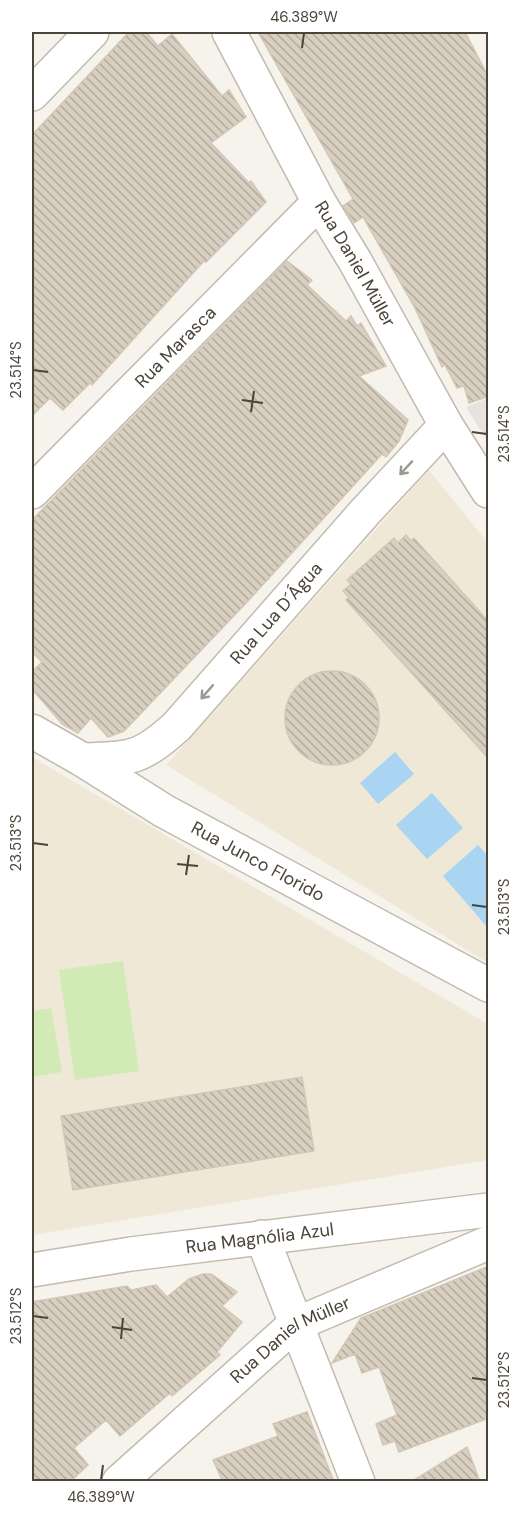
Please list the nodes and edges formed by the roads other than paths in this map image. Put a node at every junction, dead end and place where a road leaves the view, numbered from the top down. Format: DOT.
graph roads {
  1 [pos="92,32"];
  2 [pos="229,32"];
  3 [pos="32,94"];
  4 [pos="319,202"];
  5 [pos="446,425"];
  6 [pos="489,491"];
  7 [pos="32,492"];
  8 [pos="32,731"];
  9 [pos="83,760"];
  10 [pos="489,985"];
  11 [pos="489,1210"];
  12 [pos="262,1237"];
  13 [pos="489,1243"];
  14 [pos="32,1270"];
  15 [pos="294,1325"];
  16 [pos="119,1482"];
  17 [pos="358,1482"];
  1 -- 3 [label="street"];
  2 -- 4 [label="street, Rua Daniel Müller"];
  4 -- 5 [label="street, Rua Daniel Müller"];
  4 -- 7 [label="street, Rua Marasca"];
  5 -- 6 [label="street, Rua Daniel Müller"];
  5 -- 9 [label="street, Rua Lua D´Água, one-way"];
  8 -- 9 [label="street, Rua Junco Florido"];
  9 -- 10 [label="street, Rua Junco Florido"];
  11 -- 12 [label="street, Rua Magnólia Azul"];
  12 -- 14 [label="street, Rua Magnólia Azul"];
  12 -- 15 [label="street"];
  13 -- 15 [label="street, Rua Daniel Müller"];
  15 -- 16 [label="street, Rua Daniel Müller"];
  15 -- 17 [label="street"];
}
